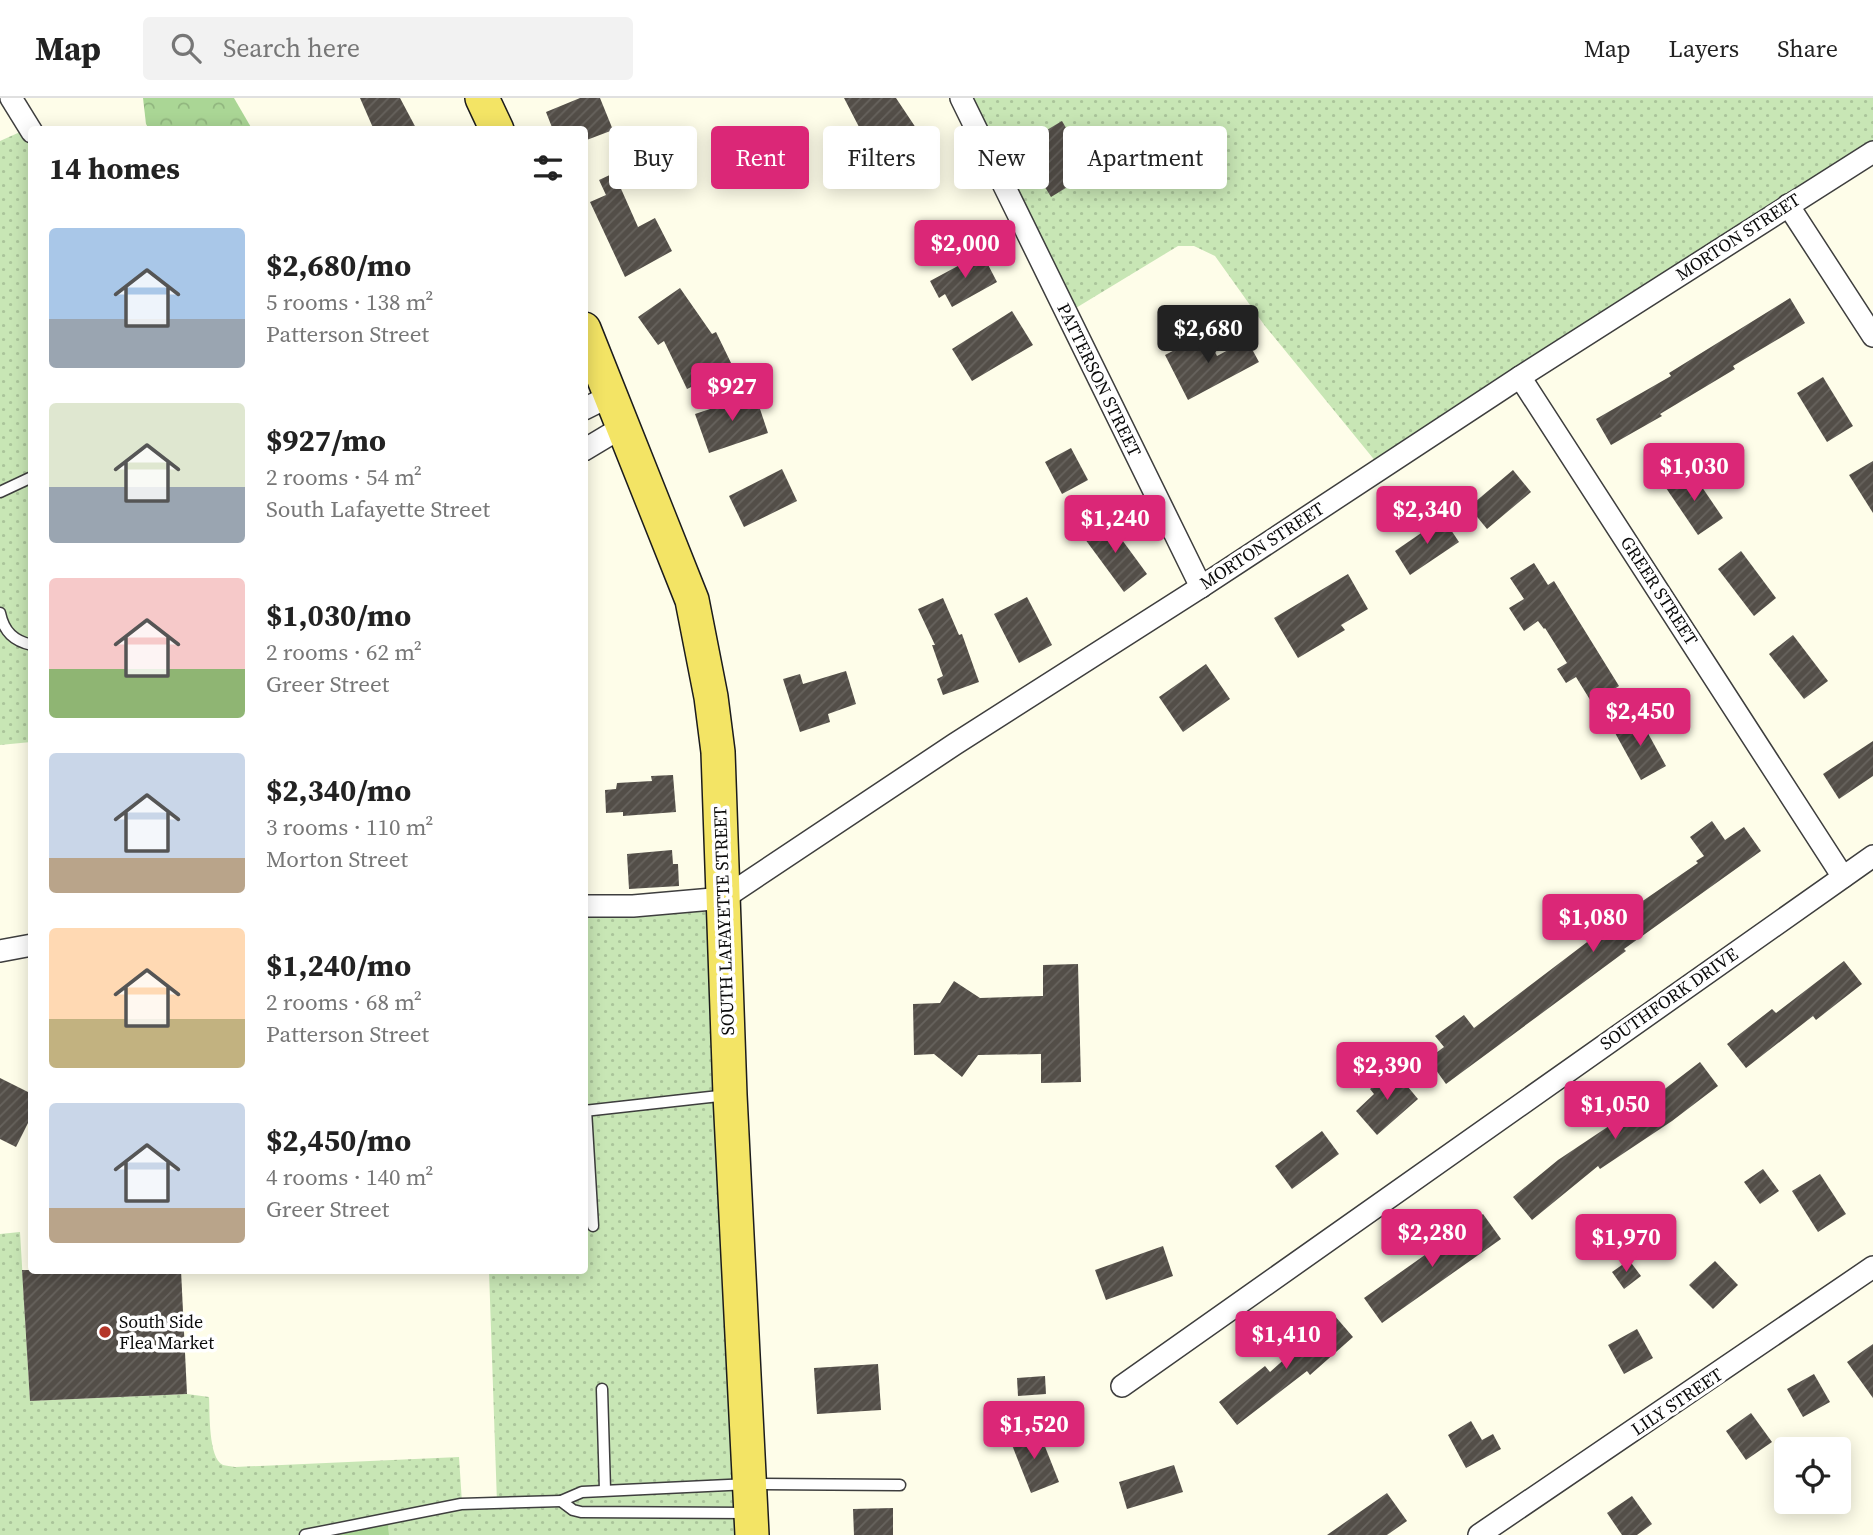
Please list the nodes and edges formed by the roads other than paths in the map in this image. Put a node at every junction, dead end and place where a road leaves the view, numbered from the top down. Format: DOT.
graph roads {
  1 [pos="11,98"];
  2 [pos="482,98"];
  3 [pos="961,98"];
  4 [pos="28,126"];
  5 [pos="495,126"];
  6 [pos="1873,152"];
  7 [pos="1788,205"];
  8 [pos="1873,336"];
  9 [pos="588,350"];
  10 [pos="1520,377"];
  11 [pos="598,402"];
  12 [pos="624,426"];
  13 [pos="588,448"];
  14 [pos="28,479"];
  15 [pos="0,492"];
  16 [pos="1200,587"];
  17 [pos="0,613"];
  18 [pos="28,644"];
  19 [pos="1873,856"];
  20 [pos="1843,877"];
  21 [pos="724,898"];
  22 [pos="588,906"];
  23 [pos="28,946"];
  24 [pos="0,951"];
  25 [pos="730,1095"];
  26 [pos="588,1110"];
  27 [pos="588,1154"];
  28 [pos="593,1226"];
  29 [pos="1873,1267"];
  30 [pos="1122,1385"];
  31 [pos="602,1389"];
  32 [pos="900,1485"];
  33 [pos="605,1490"];
  34 [pos="561,1501"];
  35 [pos="751,1511"];
  36 [pos="305,1535"];
  37 [pos="1479,1535"];
  1 -- 4 [label="street"];
  2 -- 5 [label="main road"];
  3 -- 16 [label="street, PATTERSON STREET"];
  6 -- 7 [label="street, MORTON STREET"];
  7 -- 8 [label="street"];
  7 -- 10 [label="street, MORTON STREET"];
  9 -- 11 [label="main road, SOUTH LAFAYETTE STREET"];
  10 -- 16 [label="street, MORTON STREET"];
  10 -- 20 [label="street, GREER STREET"];
  11 -- 12 [label="main road, SOUTH LAFAYETTE STREET"];
  12 -- 13 [label="street"];
  12 -- 21 [label="main road, SOUTH LAFAYETTE STREET"];
  14 -- 15 [label="lane"];
  16 -- 21 [label="street, MORTON STREET"];
  17 -- 18 [label="lane"];
  19 -- 20 [label="street, SOUTHFORK DRIVE"];
  20 -- 30 [label="street, SOUTHFORK DRIVE"];
  21 -- 22 [label="street"];
  21 -- 25 [label="main road, SOUTH LAFAYETTE STREET"];
  23 -- 24 [label="street"];
  25 -- 26 [label="lane"];
  25 -- 35 [label="main road, SOUTH LAFAYETTE STREET"];
  27 -- 28 [label="lane"];
  29 -- 37 [label="street, LILY STREET"];
  31 -- 33 [label="lane"];
  32 -- 35 [label="lane"];
  33 -- 34 [label="lane"];
  33 -- 35 [label="lane"];
  34 -- 35 [label="lane"];
  34 -- 36 [label="lane"];
}
